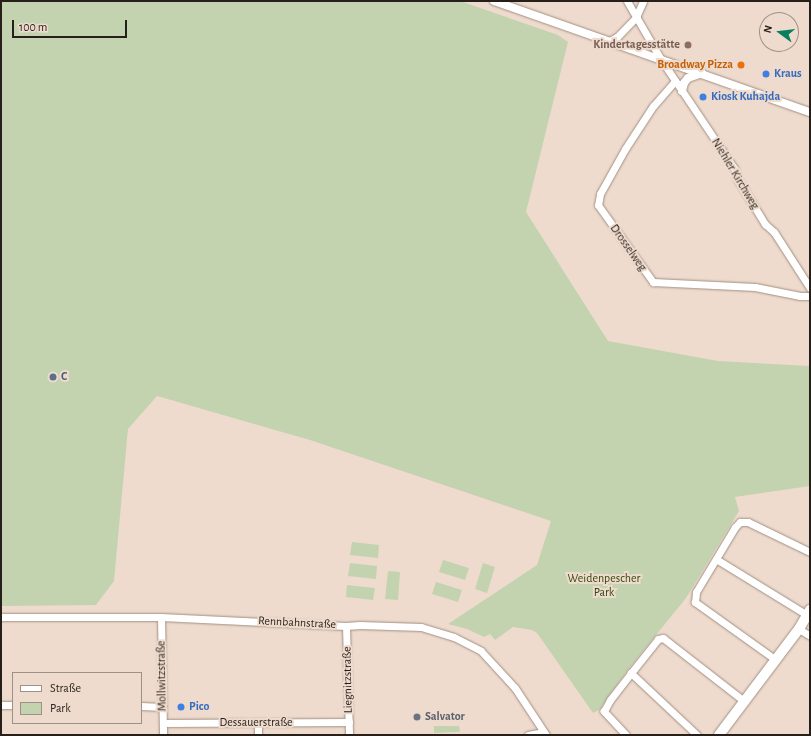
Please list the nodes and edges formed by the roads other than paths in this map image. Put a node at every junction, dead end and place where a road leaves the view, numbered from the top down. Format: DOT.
graph roads {
  1 [pos="494,1"];
  2 [pos="627,1"];
  3 [pos="643,1"];
  4 [pos="636,17"];
  5 [pos="609,41"];
  6 [pos="660,58"];
  7 [pos="702,73"];
  8 [pos="675,81"];
  9 [pos="682,91"];
  10 [pos="810,112"];
  11 [pos="810,288"];
  12 [pos="810,296"];
  13 [pos="810,552"];
  14 [pos="716,559"];
  15 [pos="808,613"];
  16 [pos="1,616"];
  17 [pos="161,617"];
  18 [pos="346,626"];
  19 [pos="799,628"];
  20 [pos="810,636"];
  21 [pos="776,660"];
  22 [pos="631,673"];
  23 [pos="744,701"];
  24 [pos="1,705"];
  25 [pos="12,705"];
  26 [pos="142,706"];
  27 [pos="162,706"];
  28 [pos="349,722"];
  29 [pos="162,723"];
  30 [pos="258,723"];
  31 [pos="545,734"];
  32 [pos="162,735"];
  33 [pos="258,735"];
  34 [pos="349,735"];
  35 [pos="528,735"];
  36 [pos="626,735"];
  37 [pos="697,735"];
  38 [pos="719,735"];
  1 -- 5 [label="street"];
  2 -- 4 [label="street, Niehler Kirchweg"];
  3 -- 4 [label="street"];
  4 -- 5 [label="street"];
  4 -- 6 [label="street, Niehler Kirchweg"];
  5 -- 6 [label="street"];
  6 -- 7 [label="street"];
  6 -- 8 [label="street, Niehler Kirchweg"];
  7 -- 9 [label="street"];
  7 -- 10 [label="street"];
  8 -- 9 [label="street, Niehler Kirchweg"];
  8 -- 12 [label="street, Drosselweg"];
  9 -- 11 [label="street, Niehler Kirchweg"];
  13 -- 14 [label="street"];
  14 -- 15 [label="street"];
  14 -- 21 [label="street"];
  15 -- 19 [label="main road"];
  16 -- 17 [label="street, Rennbahnstraße"];
  17 -- 18 [label="street, Rennbahnstraße"];
  17 -- 27 [label="street, Mollwitzstraße"];
  18 -- 28 [label="street, Liegnitzstraße"];
  18 -- 31 [label="street, Rennbahnstraße"];
  19 -- 20 [label="street"];
  19 -- 21 [label="main road"];
  21 -- 23 [label="main road"];
  22 -- 23 [label="street"];
  22 -- 36 [label="street"];
  22 -- 37 [label="street"];
  23 -- 38 [label="main road"];
  24 -- 25 [label="street"];
  26 -- 27 [label="street"];
  27 -- 29 [label="street, Mollwitzstraße"];
  28 -- 30 [label="street, Dessauerstraße"];
  28 -- 34 [label="street, Liegnitzstraße"];
  29 -- 30 [label="street, Dessauerstraße"];
  29 -- 32 [label="street, Mollwitzstraße"];
  30 -- 33 [label="street"];
  31 -- 35 [label="street"];
}
